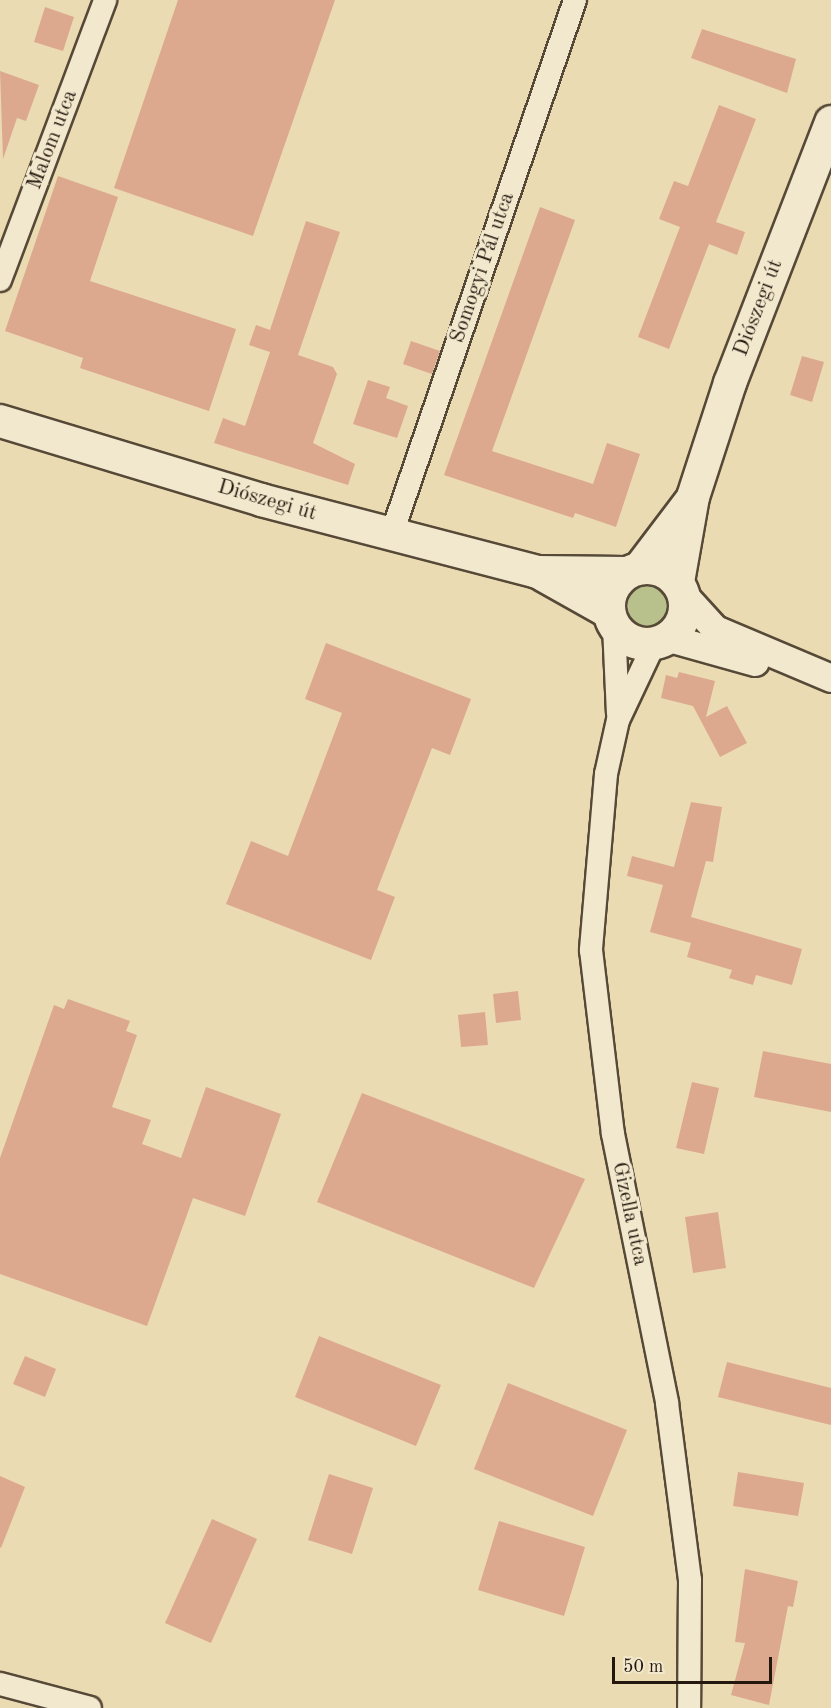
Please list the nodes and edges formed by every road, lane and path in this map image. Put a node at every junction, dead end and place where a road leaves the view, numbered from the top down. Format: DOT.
graph roads {
  1 [pos="105,0"];
  2 [pos="575,0"];
  3 [pos="831,122"];
  4 [pos="0,280"];
  5 [pos="0,421"];
  6 [pos="693,497"];
  7 [pos="391,536"];
  8 [pos="633,570"];
  9 [pos="537,572"];
  10 [pos="681,589"];
  11 [pos="612,619"];
  12 [pos="662,641"];
  13 [pos="831,678"];
  14 [pos="831,685"];
  15 [pos="618,720"];
  16 [pos="0,1684"];
  17 [pos="90,1708"];
  18 [pos="689,1708"];
  1 -- 4 [label="street, Malom utca"];
  2 -- 7 [label="street, Somogyi Pál utca"];
  3 -- 6 [label="main road, Diószegi út"];
  5 -- 7 [label="main road, Diószegi út"];
  6 -- 8 [label="main road, Diószegi út"];
  6 -- 10 [label="main road, Diószegi út"];
  7 -- 9 [label="main road, Diószegi út"];
  8 -- 9 [label="main road, Diószegi út"];
  8 -- 10 [label="main road"];
  8 -- 11 [label="main road"];
  9 -- 11 [label="main road, Diószegi út"];
  10 -- 12 [label="main road"];
  10 -- 13 [label="street"];
  11 -- 12 [label="main road"];
  11 -- 15 [label="street, Gizella utca"];
  12 -- 14 [label="street"];
  12 -- 15 [label="street, Gizella utca"];
  15 -- 18 [label="street, Gizella utca"];
  16 -- 17 [label="street"];
}
